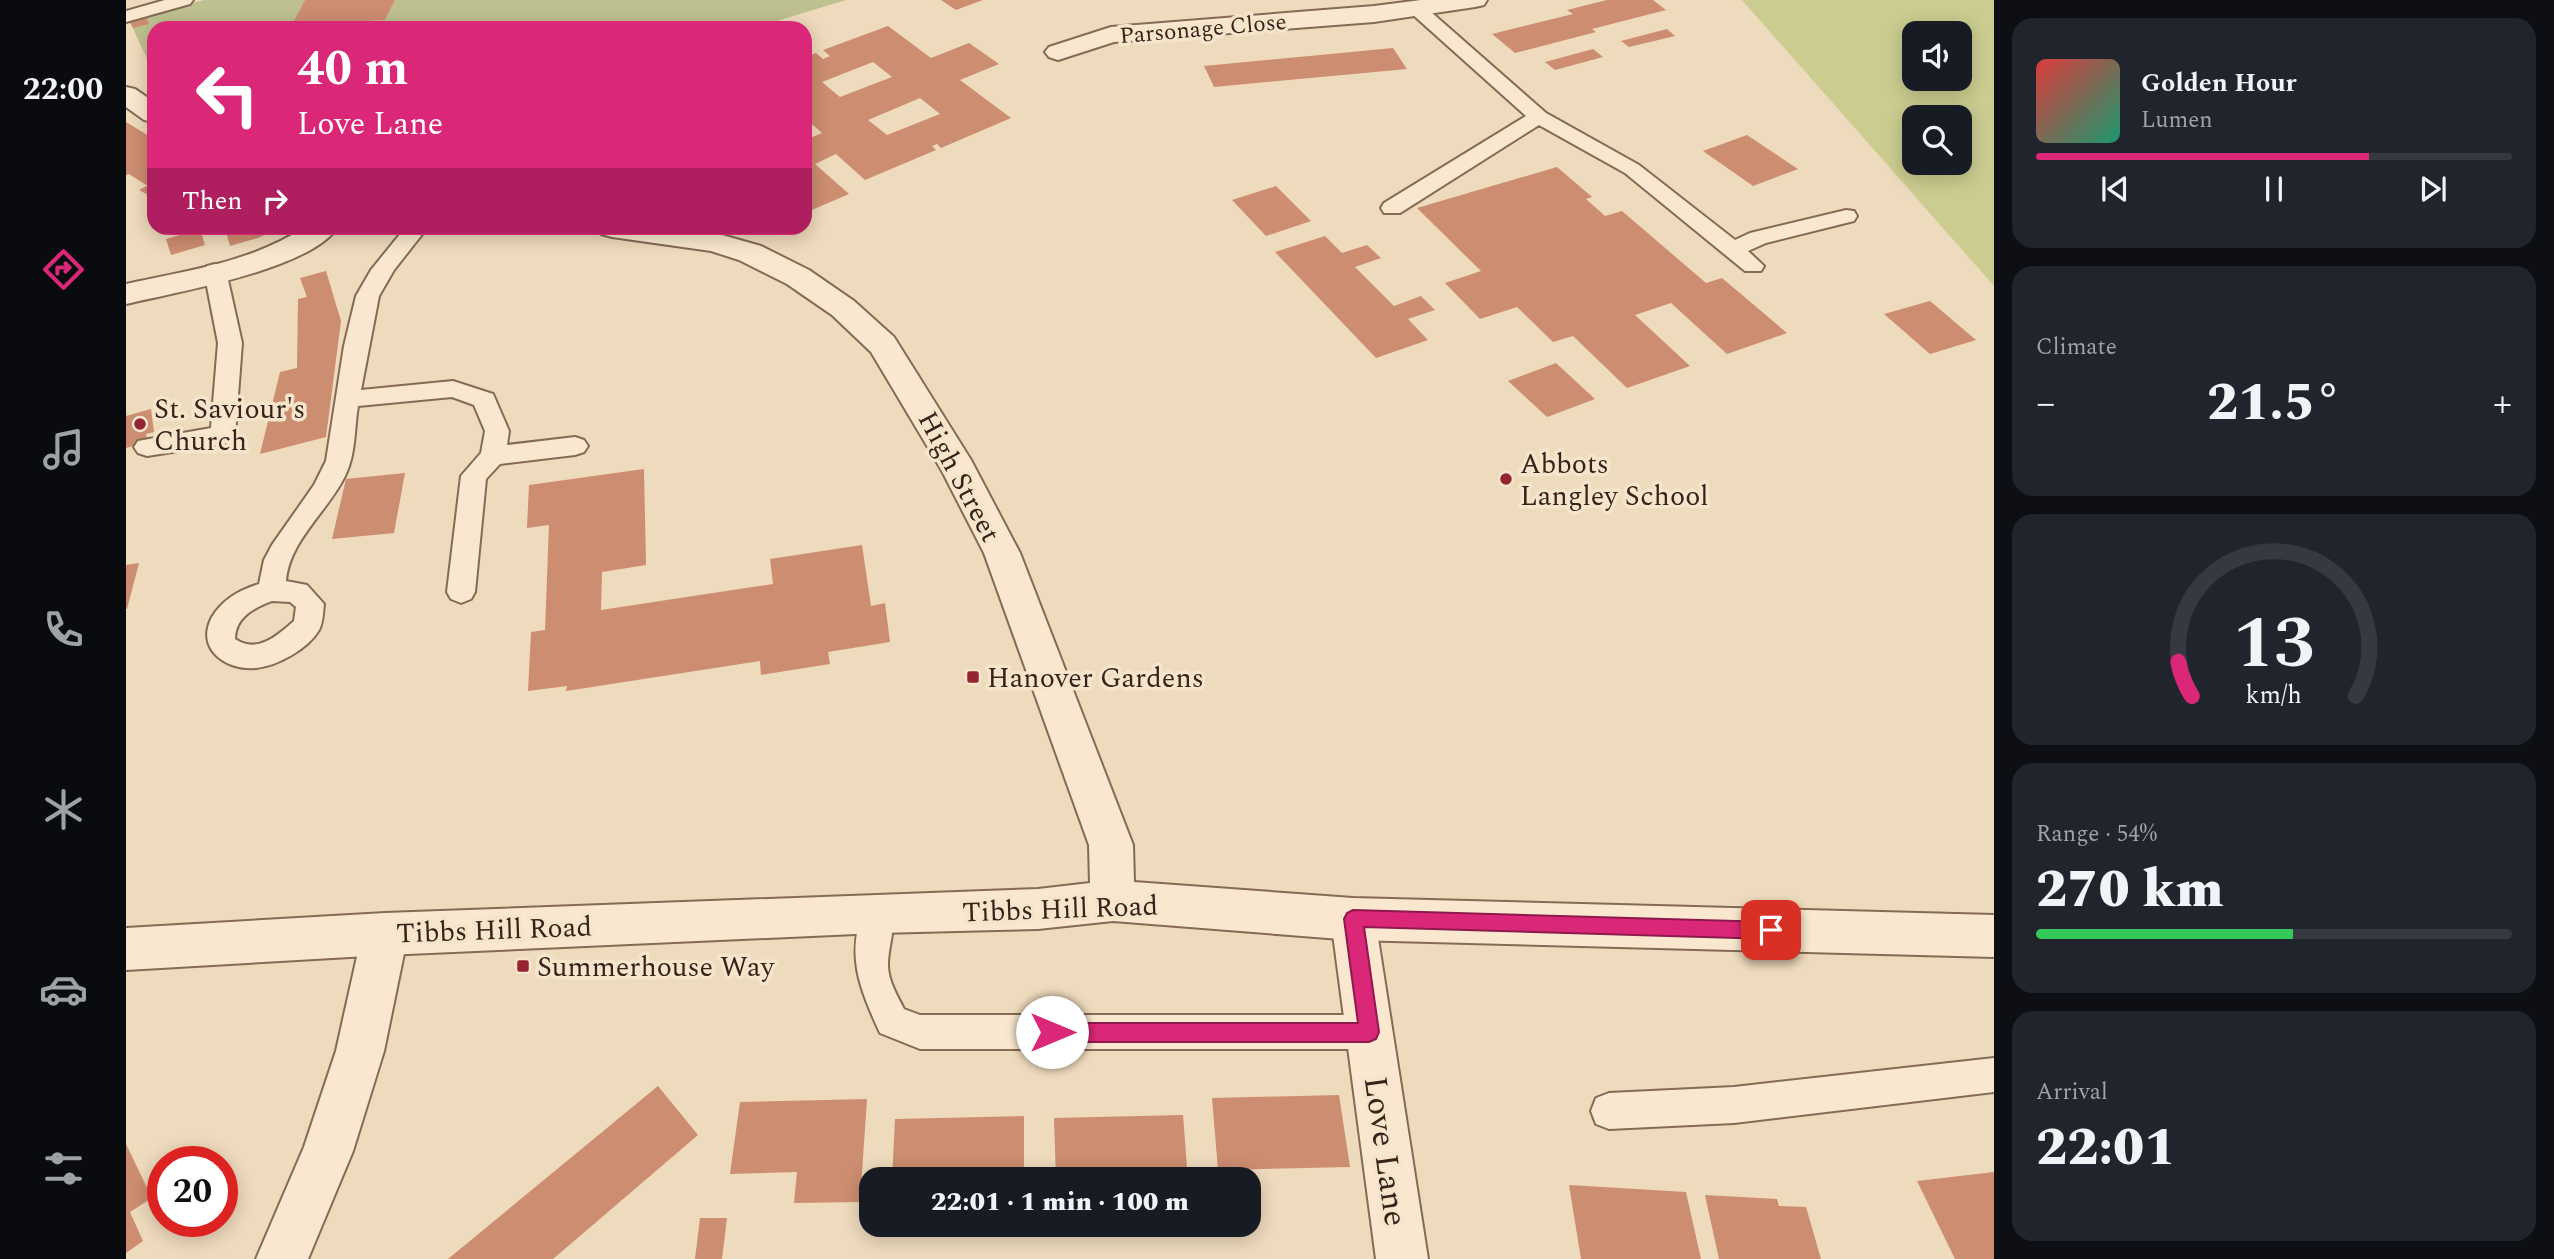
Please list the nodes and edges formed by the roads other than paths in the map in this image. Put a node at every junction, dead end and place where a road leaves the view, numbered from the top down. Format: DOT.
graph roads {
  1 [pos="184,0"];
  2 [pos="1475,0"];
  3 [pos="1410,5"];
  4 [pos="126,17"];
  5 [pos="1058,52"];
  6 [pos="126,95"];
  7 [pos="147,109"];
  8 [pos="1539,117"];
  9 [pos="1392,208"];
  10 [pos="1846,216"];
  11 [pos="312,235"];
  12 [pos="411,235"];
  13 [pos="664,235"];
  14 [pos="1732,250"];
  15 [pos="1753,266"];
  16 [pos="215,271"];
  17 [pos="126,292"];
  18 [pos="349,399"];
  19 [pos="575,446"];
  20 [pos="147,447"];
  21 [pos="493,456"];
  22 [pos="272,590"];
  23 [pos="461,592"];
  24 [pos="1113,901"];
  25 [pos="878,913"];
  26 [pos="1353,919"];
  27 [pos="385,934"];
  28 [pos="1994,936"];
  29 [pos="126,949"];
  30 [pos="1369,1032"];
  31 [pos="1994,1074"];
  32 [pos="1609,1111"];
  33 [pos="282,1259"];
  34 [pos="1402,1259"];
  1 -- 4 [label="lane"];
  2 -- 3 [label="street, Parsonage Close"];
  3 -- 5 [label="street, Parsonage Close"];
  3 -- 8 [label="lane"];
  6 -- 7 [label="street"];
  8 -- 9 [label="lane"];
  8 -- 14 [label="lane"];
  10 -- 14 [label="lane"];
  11 -- 16 [label="street"];
  12 -- 18 [label="lane"];
  13 -- 24 [label="street, High Street"];
  14 -- 15 [label="lane"];
  16 -- 17 [label="street"];
  16 -- 20 [label="lane"];
  18 -- 21 [label="lane"];
  18 -- 22 [label="lane"];
  19 -- 21 [label="lane"];
  21 -- 23 [label="lane"];
  24 -- 25 [label="street, Tibbs Hill Road"];
  24 -- 26 [label="street, Tibbs Hill Road"];
  25 -- 27 [label="street, Tibbs Hill Road"];
  25 -- 30 [label="lane"];
  26 -- 28 [label="street, Tibbs Hill Road"];
  26 -- 30 [label="street, Love Lane"];
  27 -- 29 [label="street, Tibbs Hill Road"];
  27 -- 33 [label="street"];
  30 -- 34 [label="street, Love Lane"];
  31 -- 32 [label="lane"];
}
